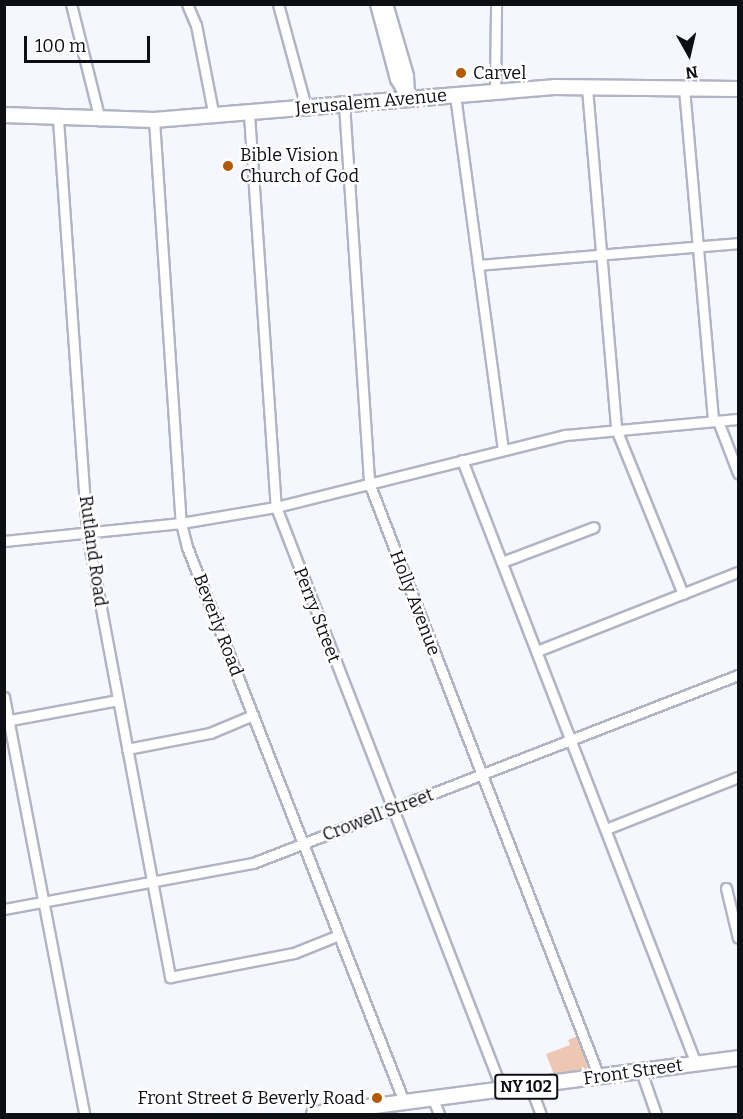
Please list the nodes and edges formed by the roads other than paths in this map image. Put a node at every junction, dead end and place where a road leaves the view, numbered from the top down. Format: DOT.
graph roads {
  1 [pos="71,4"];
  2 [pos="187,4"];
  3 [pos="278,4"];
  4 [pos="377,4"];
  5 [pos="386,4"];
  6 [pos="496,4"];
  7 [pos="587,88"];
  8 [pos="684,88"];
  9 [pos="738,89"];
  10 [pos="495,92"];
  11 [pos="455,95"];
  12 [pos="408,98"];
  13 [pos="344,104"];
  14 [pos="306,108"];
  15 [pos="249,114"];
  16 [pos="4,115"];
  17 [pos="214,117"];
  18 [pos="58,119"];
  19 [pos="100,120"];
  20 [pos="154,120"];
  21 [pos="738,243"];
  22 [pos="697,246"];
  23 [pos="601,254"];
  24 [pos="478,265"];
  25 [pos="738,419"];
  26 [pos="716,421"];
  27 [pos="616,429"];
  28 [pos="503,450"];
  29 [pos="462,460"];
  30 [pos="738,472"];
  31 [pos="369,483"];
  32 [pos="276,507"];
  33 [pos="182,523"];
  34 [pos="594,527"];
  35 [pos="87,533"];
  36 [pos="4,541"];
  37 [pos="502,562"];
  38 [pos="738,572"];
  39 [pos="683,594"];
  40 [pos="537,651"];
  41 [pos="738,675"];
  42 [pos="4,697"];
  43 [pos="118,700"];
  44 [pos="253,715"];
  45 [pos="7,721"];
  46 [pos="571,740"];
  47 [pos="127,749"];
  48 [pos="482,775"];
  49 [pos="738,777"];
  50 [pos="393,809"];
  51 [pos="606,829"];
  52 [pos="303,844"];
  53 [pos="152,882"];
  54 [pos="726,888"];
  55 [pos="43,902"];
  56 [pos="4,909"];
  57 [pos="339,935"];
  58 [pos="738,938"];
  59 [pos="738,1059"];
  60 [pos="696,1064"];
  61 [pos="641,1071"];
  62 [pos="599,1077"];
  63 [pos="530,1086"];
  64 [pos="502,1090"];
  65 [pos="433,1099"];
  66 [pos="404,1102"];
  67 [pos="336,1113"];
  68 [pos="84,1114"];
  69 [pos="314,1114"];
  70 [pos="439,1114"];
  71 [pos="541,1114"];
  72 [pos="656,1114"];
  1 -- 19 [label="street"];
  2 -- 17 [label="street"];
  3 -- 14 [label="street"];
  4 -- 12 [label="street"];
  5 -- 12 [label="street"];
  6 -- 10 [label="street"];
  7 -- 8 [label="main road, Jerusalem Avenue"];
  7 -- 10 [label="main road, Jerusalem Avenue"];
  7 -- 23 [label="street"];
  8 -- 9 [label="main road, Jerusalem Avenue"];
  8 -- 22 [label="street"];
  10 -- 11 [label="main road, Jerusalem Avenue"];
  11 -- 12 [label="main road, Jerusalem Avenue"];
  11 -- 24 [label="street"];
  12 -- 13 [label="main road, Jerusalem Avenue"];
  13 -- 14 [label="main road, Jerusalem Avenue"];
  13 -- 31 [label="street, Holly Avenue"];
  14 -- 15 [label="main road, Jerusalem Avenue"];
  15 -- 17 [label="main road, Jerusalem Avenue"];
  15 -- 32 [label="street, Perry Street"];
  16 -- 18 [label="main road, Jerusalem Avenue"];
  17 -- 20 [label="main road, Jerusalem Avenue"];
  18 -- 19 [label="main road, Jerusalem Avenue"];
  18 -- 35 [label="street, Rutland Road"];
  19 -- 20 [label="main road, Jerusalem Avenue"];
  20 -- 33 [label="street, Beverly Road"];
  21 -- 22 [label="street"];
  22 -- 23 [label="street"];
  22 -- 26 [label="street"];
  23 -- 24 [label="street"];
  23 -- 27 [label="street"];
  24 -- 28 [label="street"];
  25 -- 26 [label="street"];
  26 -- 27 [label="street"];
  26 -- 30 [label="street"];
  27 -- 28 [label="street"];
  27 -- 39 [label="street"];
  28 -- 29 [label="street"];
  29 -- 31 [label="street"];
  29 -- 37 [label="street"];
  31 -- 32 [label="street"];
  31 -- 48 [label="street, Holly Avenue"];
  32 -- 33 [label="street"];
  32 -- 50 [label="street, Perry Street"];
  33 -- 35 [label="street"];
  33 -- 44 [label="street, Beverly Road"];
  34 -- 37 [label="street"];
  35 -- 36 [label="street"];
  35 -- 43 [label="street, Rutland Road"];
  37 -- 40 [label="street"];
  38 -- 39 [label="street"];
  39 -- 40 [label="street"];
  40 -- 46 [label="street"];
  41 -- 46 [label="street, Crowell Street"];
  42 -- 45 [label="street"];
  43 -- 45 [label="street"];
  43 -- 47 [label="street, Rutland Road"];
  44 -- 47 [label="street"];
  44 -- 52 [label="street, Beverly Road"];
  45 -- 55 [label="street"];
  46 -- 48 [label="street, Crowell Street"];
  46 -- 51 [label="street"];
  47 -- 53 [label="street, Rutland Road"];
  48 -- 50 [label="street, Crowell Street"];
  48 -- 62 [label="street, Holly Avenue"];
  49 -- 51 [label="street"];
  50 -- 52 [label="street, Crowell Street"];
  50 -- 64 [label="street, Perry Street"];
  51 -- 60 [label="street"];
  52 -- 53 [label="street, Crowell Street"];
  52 -- 57 [label="street, Beverly Road"];
  53 -- 55 [label="street, Crowell Street"];
  53 -- 57 [label="street, Rutland Road"];
  54 -- 58 [label="street"];
  55 -- 56 [label="street, Crowell Street"];
  55 -- 68 [label="street"];
  57 -- 66 [label="street, Beverly Road"];
  59 -- 60 [label="main road, Front Street / NY 102"];
  60 -- 61 [label="main road, Front Street / NY 102"];
  61 -- 62 [label="main road, Front Street / NY 102"];
  61 -- 72 [label="street"];
  62 -- 63 [label="main road, Front Street / NY 102"];
  63 -- 64 [label="main road, Front Street / NY 102"];
  63 -- 71 [label="street"];
  64 -- 65 [label="main road, Front Street / NY 102"];
  65 -- 66 [label="main road, Front Street / NY 102"];
  65 -- 70 [label="street"];
  66 -- 67 [label="main road, Front Street / NY 102"];
  67 -- 69 [label="main road, Front Street / NY 102"];
}
